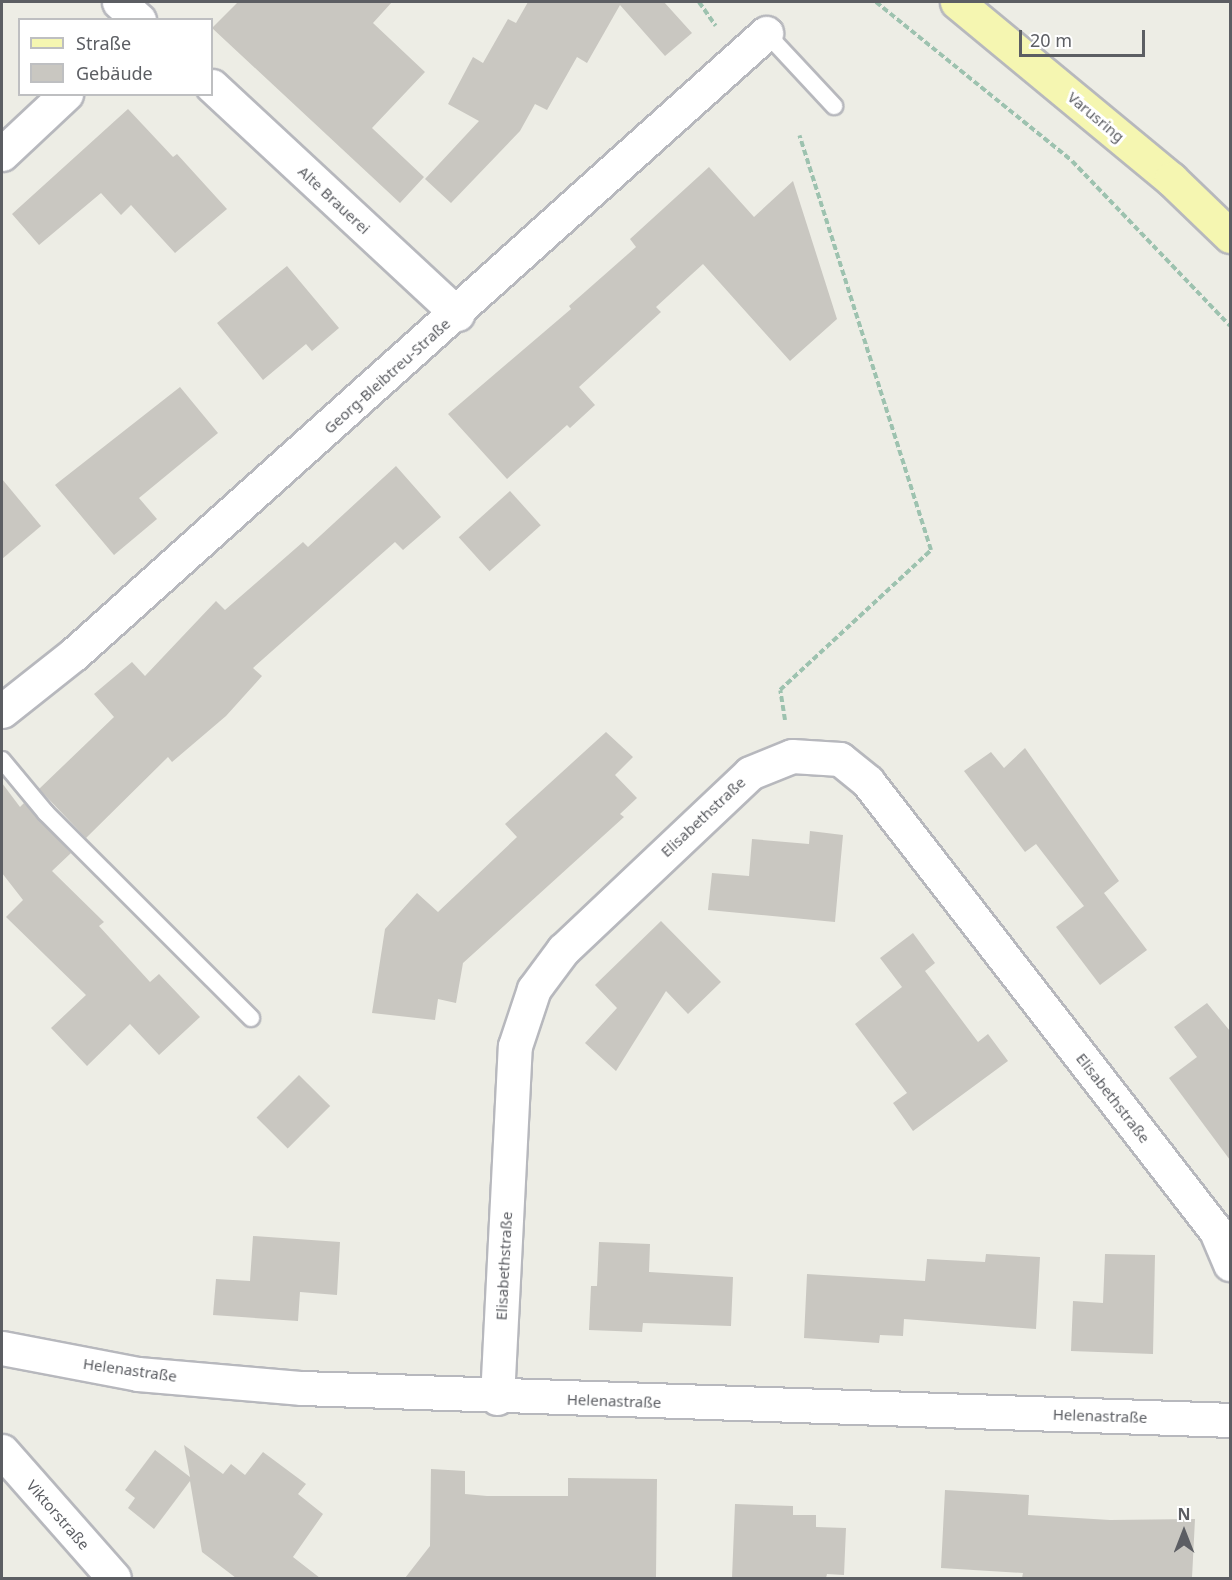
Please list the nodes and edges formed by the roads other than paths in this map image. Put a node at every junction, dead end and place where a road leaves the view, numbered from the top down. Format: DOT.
graph roads {
  1 [pos="119,2"];
  2 [pos="957,2"];
  3 [pos="138,18"];
  4 [pos="766,33"];
  5 [pos="213,87"];
  6 [pos="64,96"];
  7 [pos="834,106"];
  8 [pos="2,154"];
  9 [pos="1230,236"];
  10 [pos="457,314"];
  11 [pos="2,711"];
  12 [pos="2,760"];
  13 [pos="251,1018"];
  14 [pos="1230,1264"];
  15 [pos="2,1348"];
  16 [pos="497,1398"];
  17 [pos="1230,1420"];
  18 [pos="2,1451"];
  19 [pos="114,1578"];
  1 -- 3 [label="street"];
  2 -- 9 [label="main road, Varusring"];
  4 -- 7 [label="lane"];
  4 -- 10 [label="street, Georg-Bleibtreu-Straße"];
  5 -- 10 [label="street, Alte Brauerei"];
  6 -- 8 [label="street"];
  10 -- 11 [label="street, Georg-Bleibtreu-Straße"];
  12 -- 13 [label="lane"];
  14 -- 16 [label="street, Elisabethstraße"];
  15 -- 16 [label="street, Helenastraße"];
  16 -- 17 [label="street, Helenastraße"];
  18 -- 19 [label="street, Viktorstraße"];
}
